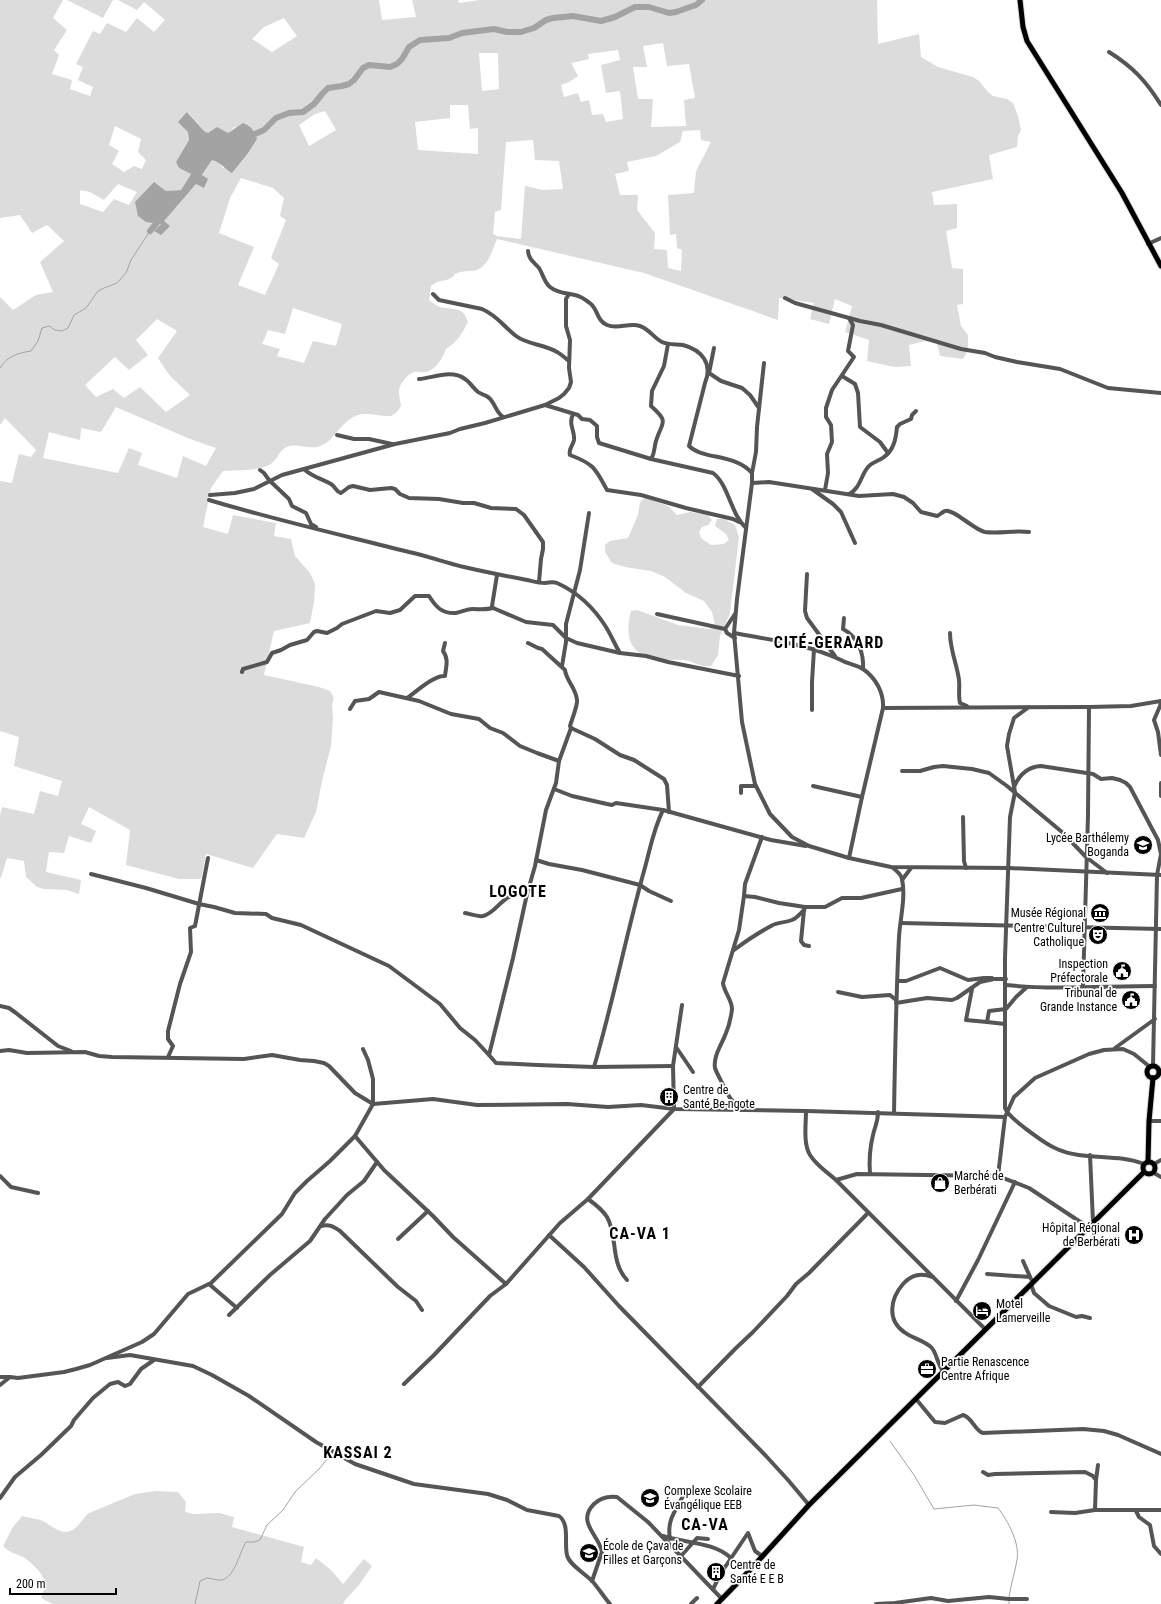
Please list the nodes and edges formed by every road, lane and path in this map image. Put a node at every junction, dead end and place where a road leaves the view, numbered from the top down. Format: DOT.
graph roads {
  1 [pos="1020,0"];
  2 [pos="1109,52"];
  3 [pos="1161,104"];
  4 [pos="1161,238"];
  5 [pos="1148,244"];
  6 [pos="528,251"];
  7 [pos="1161,266"];
  8 [pos="432,294"];
  9 [pos="569,294"];
  10 [pos="785,298"];
  11 [pos="849,318"];
  12 [pos="668,344"];
  13 [pos="714,348"];
  14 [pos="569,361"];
  15 [pos="764,363"];
  16 [pos="709,373"];
  17 [pos="842,376"];
  18 [pos="419,379"];
  19 [pos="1161,393"];
  20 [pos="545,405"];
  21 [pos="758,408"];
  22 [pos="916,412"];
  23 [pos="573,414"];
  24 [pos="503,417"];
  25 [pos="337,435"];
  26 [pos="395,444"];
  27 [pos="888,453"];
  28 [pos="651,459"];
  29 [pos="260,470"];
  30 [pos="305,470"];
  31 [pos="752,472"];
  32 [pos="269,480"];
  33 [pos="752,483"];
  34 [pos="811,489"];
  35 [pos="825,490"];
  36 [pos="849,494"];
  37 [pos="210,495"];
  38 [pos="209,500"];
  39 [pos="589,513"];
  40 [pos="739,522"];
  41 [pos="746,528"];
  42 [pos="317,529"];
  43 [pos="1029,532"];
  44 [pos="855,543"];
  45 [pos="807,574"];
  46 [pos="497,575"];
  47 [pos="539,582"];
  48 [pos="574,594"];
  49 [pos="493,608"];
  50 [pos="735,612"];
  51 [pos="657,614"];
  52 [pos="844,618"];
  53 [pos="725,629"];
  54 [pos="950,634"];
  55 [pos="734,635"];
  56 [pos="566,638"];
  57 [pos="445,643"];
  58 [pos="528,643"];
  59 [pos="814,649"];
  60 [pos="620,653"];
  61 [pos="835,657"];
  62 [pos="562,666"];
  63 [pos="863,669"];
  64 [pos="242,672"];
  65 [pos="738,676"];
  66 [pos="407,698"];
  67 [pos="1161,701"];
  68 [pos="969,707"];
  69 [pos="1029,707"];
  70 [pos="1088,707"];
  71 [pos="883,708"];
  72 [pos="350,709"];
  73 [pos="812,710"];
  74 [pos="571,728"];
  75 [pos="1161,755"];
  76 [pos="559,761"];
  77 [pos="902,771"];
  78 [pos="1089,773"];
  79 [pos="1161,784"];
  80 [pos="755,786"];
  81 [pos="812,786"];
  82 [pos="554,789"];
  83 [pos="1014,790"];
  84 [pos="741,793"];
  85 [pos="1161,796"];
  86 [pos="862,797"];
  87 [pos="663,810"];
  88 [pos="669,812"];
  89 [pos="963,817"];
  90 [pos="762,837"];
  91 [pos="809,846"];
  92 [pos="1086,857"];
  93 [pos="208,858"];
  94 [pos="849,858"];
  95 [pos="536,860"];
  96 [pos="891,867"];
  97 [pos="911,868"];
  98 [pos="966,868"];
  99 [pos="1009,868"];
  100 [pos="1086,872"];
  101 [pos="1107,873"];
  102 [pos="91,874"];
  103 [pos="1159,875"];
  104 [pos="902,880"];
  105 [pos="640,885"];
  106 [pos="902,889"];
  107 [pos="526,894"];
  108 [pos="744,896"];
  109 [pos="671,901"];
  110 [pos="199,904"];
  111 [pos="804,908"];
  112 [pos="465,913"];
  113 [pos="901,923"];
  114 [pos="1007,925"];
  115 [pos="1085,927"];
  116 [pos="1156,929"];
  117 [pos="1161,929"];
  118 [pos="809,946"];
  119 [pos="733,950"];
  120 [pos="994,979"];
  121 [pos="1006,979"];
  122 [pos="898,981"];
  123 [pos="1006,985"];
  124 [pos="1083,986"];
  125 [pos="1156,986"];
  126 [pos="1027,987"];
  127 [pos="897,988"];
  128 [pos="972,989"];
  129 [pos="838,992"];
  130 [pos="890,995"];
  131 [pos="896,1001"];
  132 [pos="682,1005"];
  133 [pos="0,1006"];
  134 [pos="1006,1009"];
  135 [pos="1155,1019"];
  136 [pos="987,1022"];
  137 [pos="1005,1024"];
  138 [pos="676,1047"];
  139 [pos="1114,1048"];
  140 [pos="363,1049"];
  141 [pos="0,1050"];
  142 [pos="73,1052"];
  143 [pos="489,1055"];
  144 [pos="168,1057"];
  145 [pos="594,1066"];
  146 [pos="674,1066"];
  147 [pos="1155,1067"];
  148 [pos="693,1072"];
  149 [pos="1160,1075"];
  150 [pos="1153,1078"];
  151 [pos="373,1104"];
  152 [pos="674,1109"];
  153 [pos="741,1110"];
  154 [pos="806,1111"];
  155 [pos="878,1112"];
  156 [pos="1006,1112"];
  157 [pos="894,1113"];
  158 [pos="1005,1117"];
  159 [pos="1149,1121"];
  160 [pos="1161,1121"];
  161 [pos="354,1136"];
  162 [pos="1090,1156"];
  163 [pos="1161,1160"];
  164 [pos="377,1162"];
  165 [pos="1149,1163"];
  166 [pos="1144,1172"];
  167 [pos="1154,1173"];
  168 [pos="870,1174"];
  169 [pos="0,1176"];
  170 [pos="998,1176"];
  171 [pos="1161,1177"];
  172 [pos="836,1180"];
  173 [pos="1015,1182"];
  174 [pos="38,1193"];
  175 [pos="588,1199"];
  176 [pos="428,1211"];
  177 [pos="868,1213"];
  178 [pos="1093,1222"];
  179 [pos="320,1226"];
  180 [pos="1088,1227"];
  181 [pos="549,1235"];
  182 [pos="398,1239"];
  183 [pos="1022,1261"];
  184 [pos="987,1274"];
  185 [pos="934,1277"];
  186 [pos="1030,1277"];
  187 [pos="627,1280"];
  188 [pos="1033,1283"];
  189 [pos="209,1284"];
  190 [pos="506,1284"];
  191 [pos="956,1301"];
  192 [pos="236,1308"];
  193 [pos="422,1310"];
  194 [pos="229,1315"];
  195 [pos="1090,1318"];
  196 [pos="985,1329"];
  197 [pos="107,1358"];
  198 [pos="154,1360"];
  199 [pos="943,1371"];
  200 [pos="0,1377"];
  201 [pos="10,1377"];
  202 [pos="404,1384"];
  203 [pos="0,1385"];
  204 [pos="698,1387"];
  205 [pos="916,1399"];
  206 [pos="1161,1454"];
  207 [pos="1098,1465"];
  208 [pos="983,1472"];
  209 [pos="1096,1480"];
  210 [pos="686,1490"];
  211 [pos="0,1498"];
  212 [pos="809,1505"];
  213 [pos="1095,1510"];
  214 [pos="1161,1510"];
  215 [pos="1136,1511"];
  216 [pos="1051,1512"];
  217 [pos="661,1535"];
  218 [pos="669,1538"];
  219 [pos="708,1539"];
  220 [pos="692,1543"];
  221 [pos="672,1546"];
  222 [pos="1161,1554"];
  223 [pos="681,1556"];
  224 [pos="762,1556"];
  225 [pos="731,1558"];
  226 [pos="592,1581"];
  227 [pos="713,1589"];
  228 [pos="697,1598"];
  229 [pos="722,1599"];
  230 [pos="1027,1599"];
  231 [pos="610,1604"];
  232 [pos="691,1604"];
  233 [pos="716,1604"];
  234 [pos="876,1604"];
  1 -- 5 [label="main road"];
  2 -- 3 [label="street"];
  4 -- 5 [label="street"];
  5 -- 7 [label="main road"];
  6 -- 9 [label="street"];
  8 -- 14 [label="street"];
  9 -- 12 [label="street"];
  9 -- 14 [label="street"];
  10 -- 11 [label="street"];
  11 -- 17 [label="street"];
  11 -- 19 [label="street"];
  12 -- 16 [label="street"];
  12 -- 28 [label="street"];
  13 -- 16 [label="street"];
  14 -- 20 [label="street"];
  15 -- 21 [label="street"];
  16 -- 21 [label="street"];
  16 -- 31 [label="street"];
  17 -- 27 [label="street"];
  17 -- 35 [label="street"];
  18 -- 24 [label="street"];
  20 -- 23 [label="street"];
  20 -- 24 [label="street"];
  21 -- 31 [label="street"];
  22 -- 27 [label="street"];
  23 -- 28 [label="street"];
  23 -- 40 [label="street"];
  24 -- 26 [label="street"];
  25 -- 26 [label="street"];
  26 -- 30 [label="street"];
  27 -- 36 [label="street"];
  28 -- 40 [label="street"];
  29 -- 32 [label="street"];
  30 -- 32 [label="street"];
  30 -- 47 [label="street"];
  31 -- 33 [label="street"];
  32 -- 37 [label="street"];
  32 -- 42 [label="street"];
  33 -- 34 [label="street"];
  33 -- 41 [label="street"];
  34 -- 35 [label="street"];
  34 -- 44 [label="street"];
  35 -- 36 [label="street"];
  36 -- 43 [label="street"];
  38 -- 42 [label="street"];
  39 -- 48 [label="street"];
  40 -- 41 [label="street"];
  41 -- 50 [label="street"];
  42 -- 46 [label="street"];
  45 -- 61 [label="street"];
  46 -- 47 [label="street"];
  46 -- 49 [label="street"];
  47 -- 48 [label="street"];
  48 -- 56 [label="street"];
  48 -- 60 [label="street"];
  49 -- 56 [label="street"];
  49 -- 64 [label="street"];
  50 -- 53 [label="street"];
  50 -- 55 [label="street"];
  51 -- 53 [label="street"];
  52 -- 63 [label="street"];
  53 -- 55 [label="street"];
  54 -- 68 [label="street"];
  55 -- 59 [label="street"];
  55 -- 65 [label="street"];
  56 -- 60 [label="street"];
  56 -- 62 [label="street"];
  57 -- 66 [label="street"];
  58 -- 62 [label="street"];
  59 -- 61 [label="street"];
  59 -- 73 [label="street"];
  60 -- 65 [label="street"];
  61 -- 63 [label="street"];
  62 -- 74 [label="street"];
  63 -- 71 [label="street"];
  65 -- 80 [label="street"];
  66 -- 72 [label="street"];
  66 -- 76 [label="street"];
  67 -- 70 [label="street"];
  67 -- 75 [label="street"];
  68 -- 69 [label="street"];
  68 -- 71 [label="street"];
  69 -- 70 [label="street"];
  69 -- 83 [label="street"];
  70 -- 78 [label="street"];
  71 -- 86 [label="street"];
  74 -- 76 [label="street"];
  74 -- 88 [label="street"];
  76 -- 82 [label="street"];
  77 -- 83 [label="street"];
  78 -- 83 [label="street"];
  78 -- 92 [label="street"];
  78 -- 103 [label="street"];
  79 -- 85 [label="street"];
  80 -- 84 [label="street"];
  80 -- 91 [label="street"];
  81 -- 86 [label="street"];
  82 -- 87 [label="street"];
  82 -- 95 [label="street"];
  83 -- 92 [label="street"];
  83 -- 99 [label="street"];
  86 -- 94 [label="street"];
  87 -- 88 [label="street"];
  87 -- 105 [label="street"];
  88 -- 90 [label="street"];
  89 -- 98 [label="street"];
  90 -- 91 [label="street"];
  90 -- 108 [label="street"];
  91 -- 94 [label="street"];
  92 -- 100 [label="street"];
  92 -- 101 [label="street"];
  93 -- 110 [label="street"];
  94 -- 96 [label="street"];
  95 -- 105 [label="street"];
  95 -- 107 [label="street"];
  96 -- 97 [label="street"];
  96 -- 104 [label="street"];
  97 -- 98 [label="street"];
  97 -- 104 [label="street"];
  98 -- 99 [label="street"];
  99 -- 100 [label="street"];
  99 -- 114 [label="street"];
  100 -- 101 [label="street"];
  100 -- 115 [label="street"];
  101 -- 103 [label="street"];
  102 -- 110 [label="street"];
  103 -- 116 [label="street"];
  104 -- 106 [label="street"];
  105 -- 109 [label="street"];
  105 -- 145 [label="street"];
  106 -- 111 [label="street"];
  106 -- 113 [label="street"];
  107 -- 112 [label="street"];
  107 -- 143 [label="street"];
  108 -- 111 [label="street"];
  108 -- 119 [label="street"];
  110 -- 143 [label="street"];
  110 -- 144 [label="street"];
  111 -- 118 [label="street"];
  111 -- 119 [label="street"];
  113 -- 114 [label="street"];
  113 -- 122 [label="street"];
  114 -- 115 [label="street"];
  114 -- 121 [label="street"];
  115 -- 116 [label="street"];
  115 -- 124 [label="street"];
  116 -- 117 [label="street"];
  116 -- 125 [label="street"];
  119 -- 153 [label="street"];
  120 -- 121 [label="street"];
  120 -- 122 [label="street"];
  120 -- 128 [label="street"];
  121 -- 123 [label="street"];
  122 -- 127 [label="street"];
  123 -- 126 [label="street"];
  123 -- 134 [label="street"];
  124 -- 125 [label="street"];
  124 -- 126 [label="street"];
  125 -- 135 [label="street"];
  126 -- 134 [label="street"];
  127 -- 130 [label="street"];
  127 -- 131 [label="street"];
  128 -- 131 [label="street"];
  128 -- 136 [label="street"];
  129 -- 130 [label="street"];
  130 -- 131 [label="street"];
  131 -- 157 [label="street"];
  132 -- 138 [label="street"];
  133 -- 142 [label="street"];
  134 -- 136 [label="street"];
  134 -- 137 [label="street"];
  135 -- 139 [label="street"];
  135 -- 147 [label="street"];
  136 -- 137 [label="street"];
  137 -- 156 [label="street"];
  138 -- 146 [label="street"];
  138 -- 148 [label="street"];
  139 -- 147 [label="street"];
  139 -- 156 [label="street"];
  140 -- 151 [label="street"];
  141 -- 142 [label="street"];
  142 -- 144 [label="street"];
  143 -- 145 [label="street"];
  144 -- 151 [label="street"];
  145 -- 146 [label="street"];
  146 -- 152 [label="street"];
  147 -- 149 [label="main road"];
  147 -- 150 [label="main road"];
  149 -- 150 [label="main road"];
  150 -- 159 [label="main road"];
  151 -- 152 [label="street"];
  151 -- 161 [label="street"];
  152 -- 153 [label="street"];
  152 -- 175 [label="street"];
  153 -- 154 [label="street"];
  154 -- 155 [label="street"];
  154 -- 172 [label="street"];
  155 -- 157 [label="street"];
  155 -- 168 [label="street"];
  156 -- 158 [label="street"];
  156 -- 162 [label="street"];
  157 -- 158 [label="street"];
  158 -- 170 [label="street"];
  159 -- 160 [label="street"];
  159 -- 165 [label="main road"];
  161 -- 164 [label="street"];
  161 -- 189 [label="street"];
  162 -- 165 [label="street"];
  162 -- 178 [label="street"];
  163 -- 165 [label="street"];
  164 -- 176 [label="street"];
  164 -- 179 [label="street"];
  165 -- 166 [label="main road"];
  165 -- 167 [label="main road"];
  166 -- 167 [label="main road"];
  166 -- 178 [label="main road"];
  167 -- 171 [label="street"];
  168 -- 170 [label="street"];
  168 -- 172 [label="street"];
  169 -- 174 [label="street"];
  170 -- 173 [label="street"];
  172 -- 177 [label="street"];
  173 -- 180 [label="street"];
  173 -- 191 [label="street"];
  175 -- 181 [label="street"];
  175 -- 187 [label="street"];
  176 -- 182 [label="street"];
  176 -- 190 [label="street"];
  177 -- 185 [label="street"];
  177 -- 204 [label="street"];
  178 -- 180 [label="main road"];
  179 -- 192 [label="street"];
  179 -- 193 [label="street"];
  180 -- 188 [label="main road"];
  181 -- 190 [label="street"];
  181 -- 204 [label="street"];
  183 -- 186 [label="street"];
  184 -- 186 [label="street"];
  185 -- 191 [label="street"];
  185 -- 199 [label="street"];
  186 -- 188 [label="street"];
  188 -- 195 [label="street"];
  188 -- 196 [label="main road"];
  189 -- 192 [label="street"];
  189 -- 197 [label="street"];
  190 -- 202 [label="street"];
  191 -- 196 [label="street"];
  192 -- 194 [label="street"];
  196 -- 199 [label="main road"];
  197 -- 198 [label="street"];
  197 -- 201 [label="street"];
  198 -- 211 [label="street"];
  198 -- 226 [label="street"];
  199 -- 205 [label="main road"];
  200 -- 201 [label="street"];
  201 -- 203 [label="street"];
  204 -- 212 [label="street"];
  205 -- 206 [label="street"];
  205 -- 212 [label="main road"];
  207 -- 209 [label="street"];
  208 -- 209 [label="street"];
  209 -- 213 [label="street"];
  210 -- 218 [label="street"];
  212 -- 224 [label="main road"];
  213 -- 215 [label="street"];
  213 -- 216 [label="street"];
  214 -- 215 [label="street"];
  215 -- 222 [label="street"];
  217 -- 218 [label="street"];
  217 -- 221 [label="street"];
  217 -- 226 [label="street"];
  218 -- 220 [label="street"];
  218 -- 221 [label="street"];
  219 -- 220 [label="street"];
  220 -- 223 [label="street"];
  220 -- 225 [label="street"];
  221 -- 223 [label="street"];
  223 -- 227 [label="street"];
  224 -- 225 [label="street"];
  224 -- 229 [label="main road"];
  225 -- 227 [label="street"];
  226 -- 231 [label="street"];
  227 -- 229 [label="street"];
  228 -- 232 [label="street"];
  229 -- 233 [label="main road"];
  230 -- 234 [label="street"];
}
